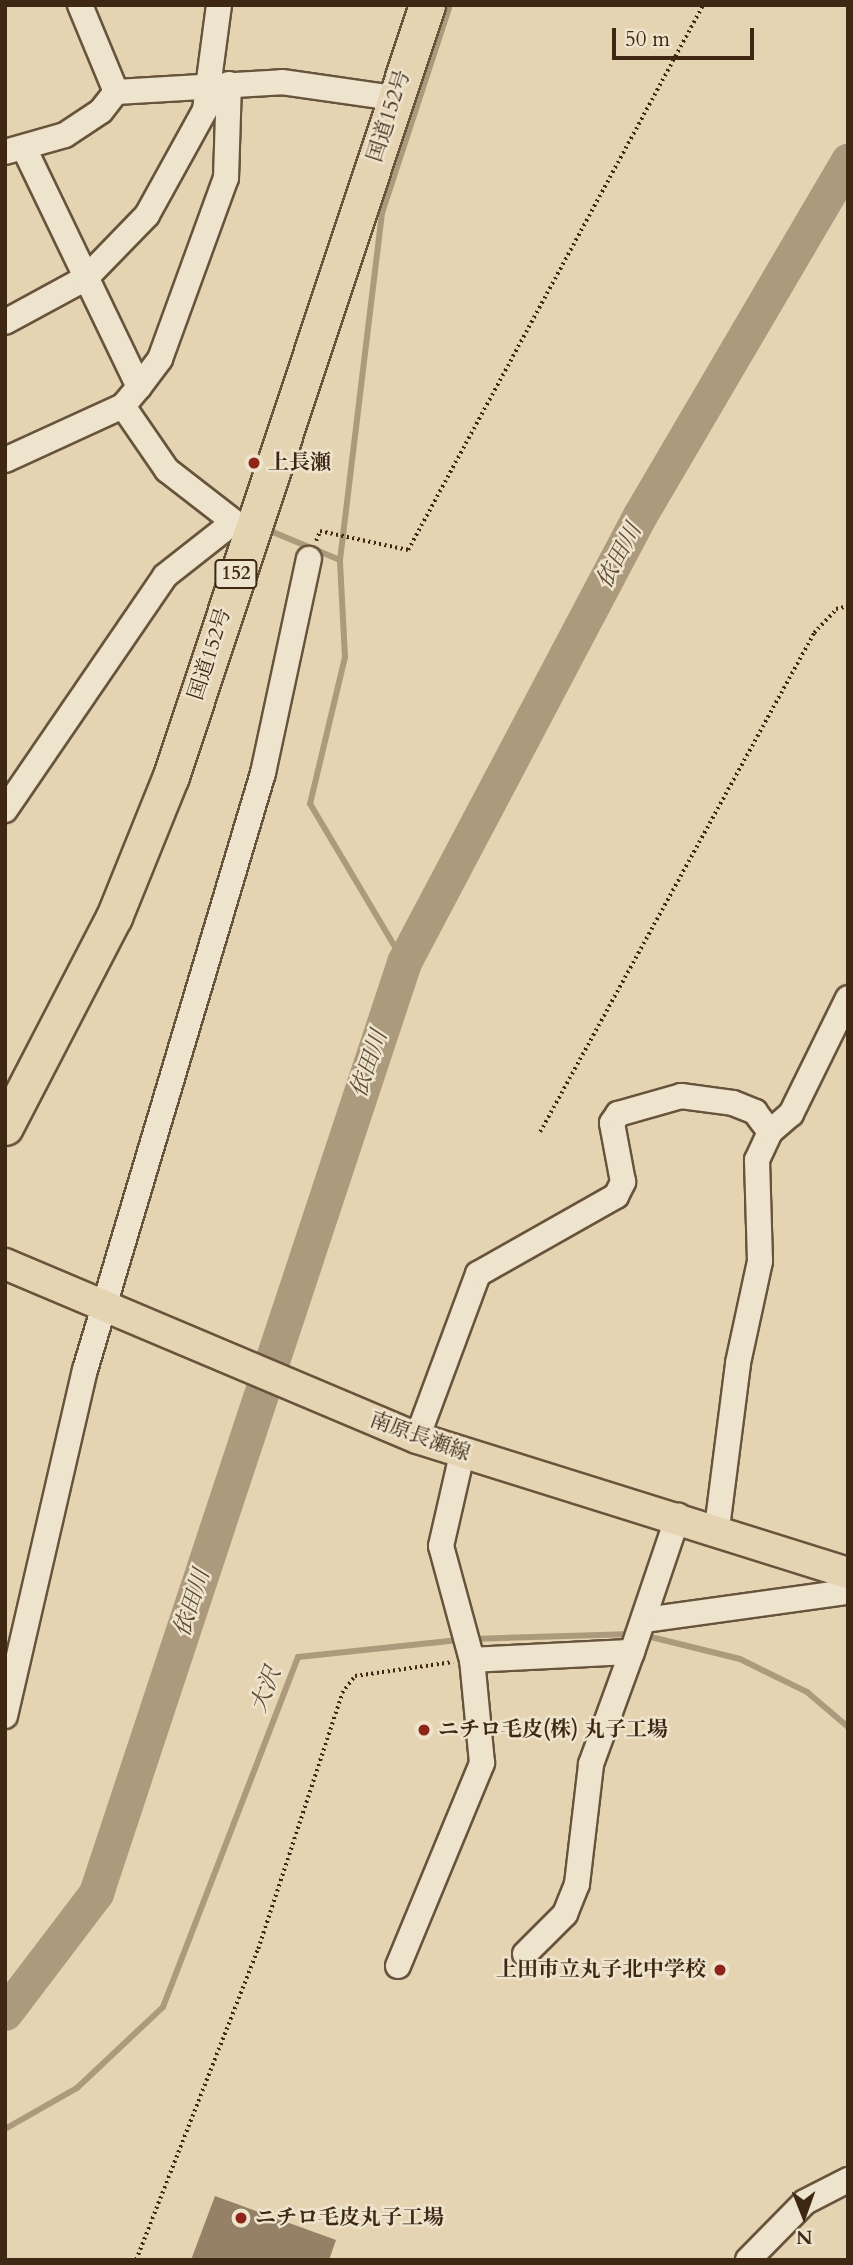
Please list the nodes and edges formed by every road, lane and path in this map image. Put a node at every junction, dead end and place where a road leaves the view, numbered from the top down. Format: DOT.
graph roads {
  1 [pos="80,5"];
  2 [pos="219,5"];
  3 [pos="426,5"];
  4 [pos="704,5"];
  5 [pos="220,84"];
  6 [pos="116,92"];
  7 [pos="393,98"];
  8 [pos="15,152"];
  9 [pos="86,278"];
  10 [pos="5,323"];
  11 [pos="139,387"];
  12 [pos="123,406"];
  13 [pos="5,460"];
  14 [pos="241,528"];
  15 [pos="312,552"];
  16 [pos="848,606"];
  17 [pos="5,810"];
  18 [pos="848,998"];
  19 [pos="5,1126"];
  20 [pos="540,1132"];
  21 [pos="770,1132"];
  22 [pos="5,1264"];
  23 [pos="101,1308"];
  24 [pos="417,1438"];
  25 [pos="462,1454"];
  26 [pos="678,1516"];
  27 [pos="717,1528"];
  28 [pos="847,1572"];
  29 [pos="848,1579"];
  30 [pos="848,1592"];
  31 [pos="645,1620"];
  32 [pos="632,1652"];
  33 [pos="472,1660"];
  34 [pos="5,1716"];
  35 [pos="525,1954"];
  36 [pos="398,1966"];
  37 [pos="848,2180"];
  38 [pos="136,2260"];
  39 [pos="748,2260"];
  1 -- 6 [label="street"];
  2 -- 5 [label="street"];
  3 -- 7 [label="highway, 国道152号 / 152"];
  4 -- 15 [label="path"];
  5 -- 6 [label="street"];
  5 -- 7 [label="street"];
  5 -- 9 [label="street"];
  5 -- 11 [label="street"];
  6 -- 8 [label="street"];
  7 -- 14 [label="highway, 国道152号 / 152"];
  8 -- 9 [label="street"];
  9 -- 10 [label="street"];
  9 -- 11 [label="street"];
  11 -- 12 [label="street"];
  12 -- 13 [label="street"];
  12 -- 14 [label="street"];
  14 -- 17 [label="street"];
  14 -- 19 [label="highway, 国道152号 / 152"];
  15 -- 23 [label="street"];
  16 -- 20 [label="path"];
  18 -- 21 [label="street"];
  21 -- 24 [label="street"];
  21 -- 27 [label="street"];
  22 -- 23 [label="main road, 南原長瀬線"];
  23 -- 24 [label="main road, 南原長瀬線"];
  23 -- 34 [label="street"];
  24 -- 25 [label="main road, 南原長瀬線"];
  25 -- 26 [label="main road, 南原長瀬線"];
  25 -- 33 [label="street"];
  26 -- 27 [label="main road, 南原長瀬線"];
  26 -- 31 [label="street"];
  27 -- 28 [label="main road, 南原長瀬線"];
  28 -- 29 [label="street"];
  30 -- 31 [label="street"];
  31 -- 32 [label="street"];
  32 -- 33 [label="street"];
  32 -- 35 [label="street"];
  33 -- 36 [label="street"];
  33 -- 38 [label="path"];
  37 -- 39 [label="street"];
}
